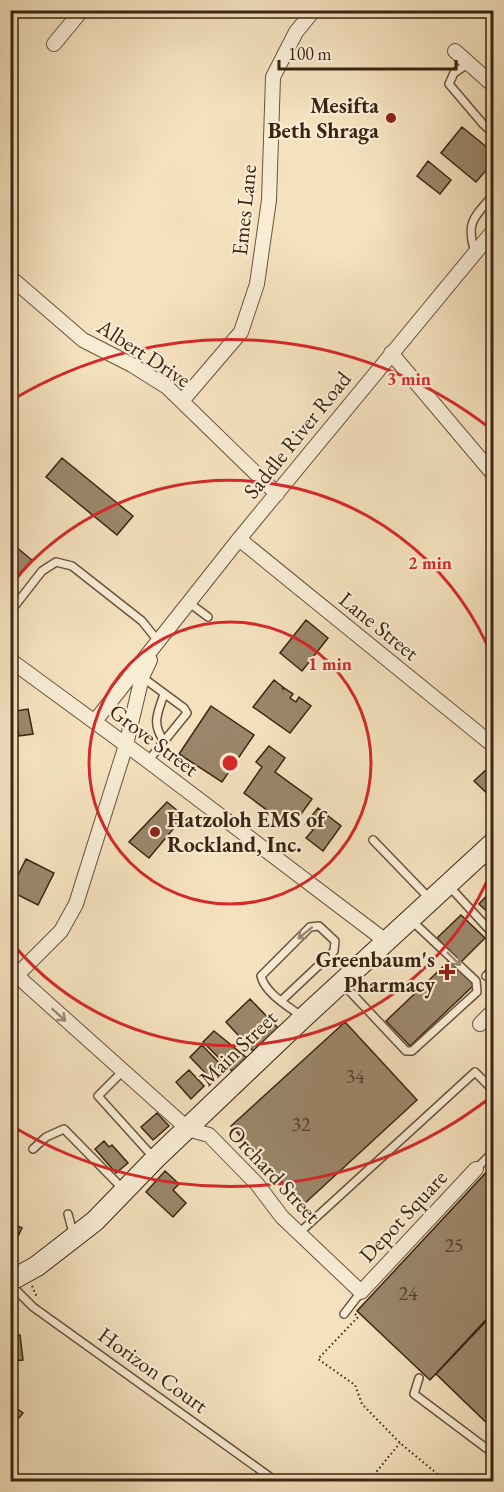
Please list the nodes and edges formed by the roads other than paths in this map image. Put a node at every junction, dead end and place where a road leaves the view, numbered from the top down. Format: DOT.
graph roads {
  1 [pos="82,10"];
  2 [pos="314,10"];
  3 [pos="54,44"];
  4 [pos="456,51"];
  5 [pos="469,63"];
  6 [pos="494,86"];
  7 [pos="493,132"];
  8 [pos="494,194"];
  9 [pos="494,230"];
  10 [pos="475,252"];
  11 [pos="10,277"];
  12 [pos="391,354"];
  13 [pos="182,401"];
  14 [pos="494,475"];
  15 [pos="277,494"];
  16 [pos="239,539"];
  17 [pos="189,602"];
  18 [pos="10,612"];
  19 [pos="208,617"];
  20 [pos="158,641"];
  21 [pos="11,660"];
  22 [pos="142,677"];
  23 [pos="164,694"];
  24 [pos="95,721"];
  25 [pos="164,741"];
  26 [pos="126,745"];
  27 [pos="494,746"];
  28 [pos="148,760"];
  29 [pos="373,840"];
  30 [pos="494,842"];
  31 [pos="447,884"];
  32 [pos="431,900"];
  33 [pos="411,920"];
  34 [pos="494,936"];
  35 [pos="387,942"];
  36 [pos="494,968"];
  37 [pos="486,976"];
  38 [pos="13,978"];
  39 [pos="342,983"];
  40 [pos="281,1001"];
  41 [pos="494,1010"];
  42 [pos="303,1018"];
  43 [pos="480,1024"];
  44 [pos="122,1072"];
  45 [pos="494,1091"];
  46 [pos="188,1129"];
  47 [pos="33,1149"];
  48 [pos="494,1151"];
  49 [pos="154,1159"];
  50 [pos="476,1169"];
  51 [pos="124,1190"];
  52 [pos="68,1214"];
  53 [pos="299,1233"];
  54 [pos="75,1238"];
  55 [pos="15,1279"];
  56 [pos="361,1292"];
  57 [pos="344,1314"];
  58 [pos="419,1378"];
  59 [pos="494,1454"];
  60 [pos="277,1482"];
  1 -- 3 [label="street"];
  2 -- 13 [label="street, Emes Lane"];
  4 -- 5 [label="street"];
  5 -- 6 [label="street"];
  5 -- 7 [label="lane"];
  8 -- 10 [label="lane"];
  9 -- 10 [label="street, Saddle River Road"];
  10 -- 12 [label="street, Saddle River Road"];
  11 -- 13 [label="street, Albert Drive"];
  12 -- 14 [label="street"];
  12 -- 15 [label="street, Saddle River Road"];
  13 -- 15 [label="street, Albert Drive"];
  15 -- 16 [label="street, Saddle River Road"];
  16 -- 17 [label="street, Saddle River Road"];
  16 -- 27 [label="street, Lane Street"];
  17 -- 19 [label="lane"];
  17 -- 20 [label="street, Saddle River Road"];
  18 -- 20 [label="lane"];
  20 -- 22 [label="street, Saddle River Road"];
  20 -- 24 [label="street, Saddle River Road"];
  21 -- 24 [label="street, Grove Street"];
  22 -- 23 [label="lane"];
  22 -- 26 [label="street, Saddle River Road"];
  23 -- 25 [label="lane"];
  23 -- 25 [label="lane"];
  24 -- 26 [label="street, Grove Street"];
  25 -- 28 [label="lane"];
  26 -- 28 [label="street, Grove Street"];
  26 -- 38 [label="street, Saddle River Road"];
  28 -- 35 [label="street, Grove Street"];
  29 -- 32 [label="lane"];
  30 -- 31 [label="main road, Main Street"];
  31 -- 32 [label="main road, Main Street"];
  31 -- 34 [label="lane"];
  32 -- 33 [label="main road, Main Street"];
  33 -- 35 [label="main road, Main Street"];
  33 -- 39 [label="lane, one-way"];
  35 -- 39 [label="main road, Main Street"];
  36 -- 37 [label="lane"];
  38 -- 44 [label="street, Orchard Street, one-way"];
  39 -- 42 [label="main road, Main Street"];
  40 -- 40 [label="lane, one-way"];
  40 -- 42 [label="lane"];
  41 -- 43 [label="street"];
  42 -- 46 [label="main road, Main Street"];
  44 -- 46 [label="street, Orchard Street"];
  44 -- 49 [label="lane"];
  45 -- 53 [label="lane"];
  46 -- 49 [label="main road, Main Street"];
  46 -- 53 [label="street, Orchard Street"];
  47 -- 51 [label="lane"];
  48 -- 50 [label="lane"];
  49 -- 51 [label="main road, Main Street"];
  50 -- 56 [label="street, Depot Square"];
  51 -- 54 [label="main road, Main Street"];
  52 -- 54 [label="lane"];
  53 -- 56 [label="street, Orchard Street"];
  54 -- 55 [label="main road, Main Street"];
  55 -- 60 [label="lane, Horizon Court"];
  56 -- 57 [label="lane"];
  58 -- 59 [label="lane"];
}
